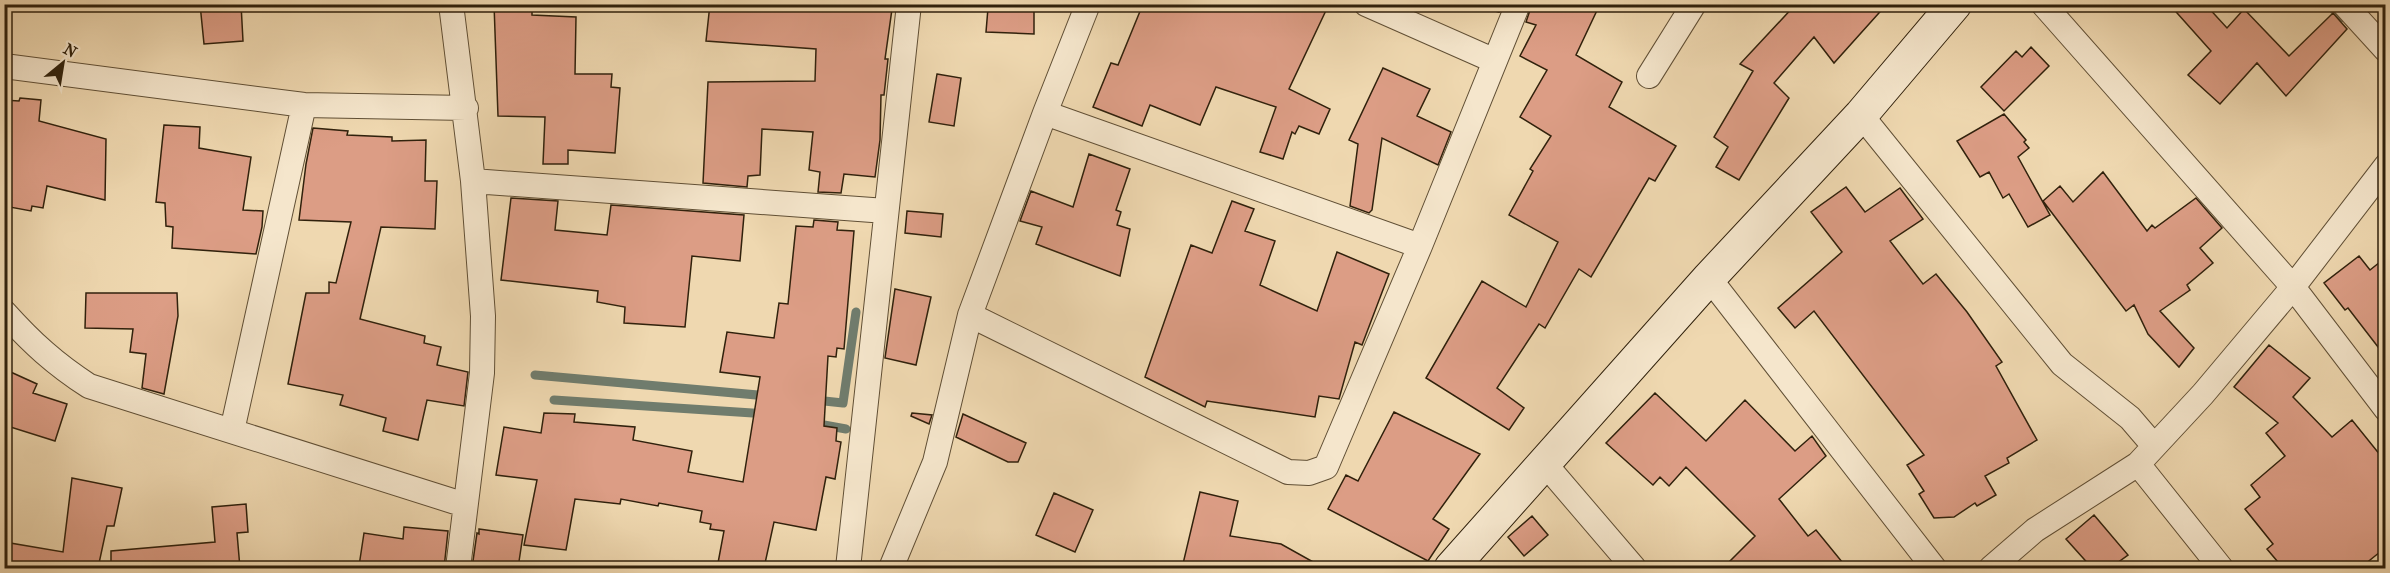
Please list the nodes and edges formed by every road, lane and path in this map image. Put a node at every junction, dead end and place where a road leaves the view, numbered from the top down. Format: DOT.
graph roads {
  1 [pos="451,4"];
  2 [pos="909,4"];
  3 [pos="1088,4"];
  4 [pos="1366,4"];
  5 [pos="1518,4"];
  6 [pos="1694,4"];
  7 [pos="1955,4"];
  8 [pos="2043,4"];
  9 [pos="2344,4"];
  10 [pos="2385,50"];
  11 [pos="1495,61"];
  12 [pos="4,66"];
  13 [pos="1649,76"];
  14 [pos="304,105"];
  15 [pos="466,108"];
  16 [pos="1045,113"];
  17 [pos="1861,115"];
  18 [pos="2385,166"];
  19 [pos="473,181"];
  20 [pos="886,211"];
  21 [pos="1420,246"];
  22 [pos="1709,278"];
  23 [pos="2293,287"];
  24 [pos="4,312"];
  25 [pos="970,315"];
  26 [pos="2385,408"];
  27 [pos="232,431"];
  28 [pos="2146,455"];
  29 [pos="1545,464"];
  30 [pos="465,505"];
  31 [pos="458,568"];
  32 [pos="848,568"];
  33 [pos="891,568"];
  34 [pos="1451,568"];
  35 [pos="1634,568"];
  36 [pos="1934,568"];
  37 [pos="1991,568"];
  38 [pos="2221,568"];
  1 -- 15 [label="street"];
  2 -- 20 [label="street"];
  3 -- 16 [label="street"];
  4 -- 11 [label="street"];
  5 -- 11 [label="street"];
  6 -- 13 [label="street"];
  7 -- 17 [label="main road"];
  8 -- 23 [label="street"];
  9 -- 10 [label="street"];
  11 -- 21 [label="street"];
  12 -- 14 [label="street"];
  14 -- 15 [label="street"];
  14 -- 27 [label="street"];
  15 -- 19 [label="street"];
  16 -- 21 [label="street"];
  16 -- 25 [label="street"];
  17 -- 22 [label="main road"];
  17 -- 28 [label="street"];
  18 -- 23 [label="street"];
  19 -- 20 [label="street"];
  19 -- 30 [label="street"];
  20 -- 32 [label="street"];
  21 -- 25 [label="street"];
  22 -- 29 [label="main road"];
  22 -- 36 [label="street"];
  23 -- 26 [label="street"];
  23 -- 28 [label="street"];
  24 -- 27 [label="street"];
  25 -- 33 [label="street"];
  27 -- 30 [label="street"];
  28 -- 37 [label="street"];
  28 -- 38 [label="street"];
  29 -- 34 [label="main road"];
  29 -- 35 [label="street"];
  30 -- 31 [label="street"];
}
